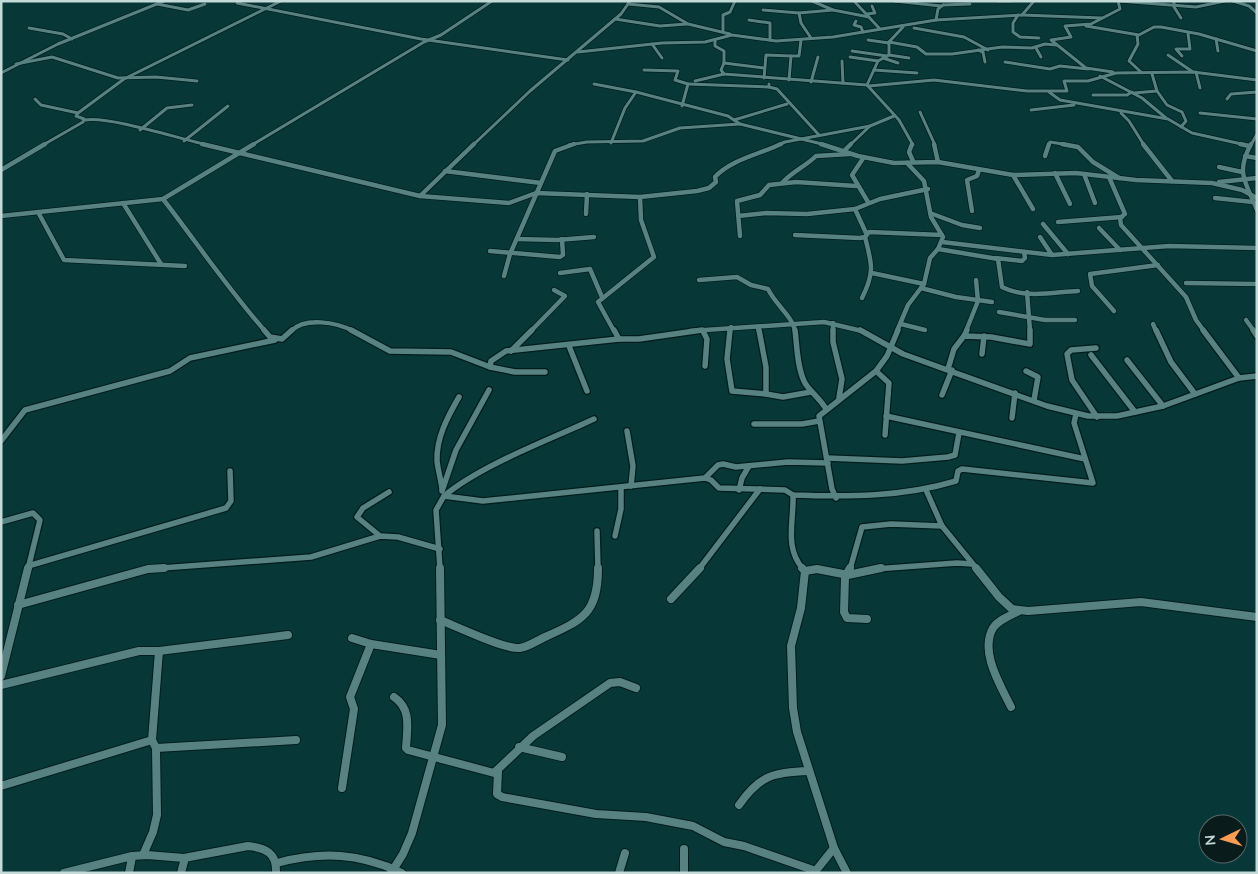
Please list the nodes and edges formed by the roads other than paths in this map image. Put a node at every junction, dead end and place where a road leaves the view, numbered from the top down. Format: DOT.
graph roads {
  1 [pos="164,1"];
  2 [pos="280,1"];
  3 [pos="492,1"];
  4 [pos="735,1"];
  5 [pos="812,1"];
  6 [pos="854,1"];
  7 [pos="894,1"];
  8 [pos="998,1"];
  9 [pos="1012,1"];
  10 [pos="1034,1"];
  11 [pos="1119,1"];
  12 [pos="1174,1"];
  13 [pos="1224,1"];
  14 [pos="1234,1"];
  15 [pos="629,2"];
  16 [pos="237,3"];
  17 [pos="157,4"];
  18 [pos="205,4"];
  19 [pos="943,4"];
  20 [pos="970,4"];
  21 [pos="1244,4"];
  22 [pos="872,6"];
  23 [pos="1174,7"];
  24 [pos="1257,8"];
  25 [pos="264,10"];
  26 [pos="763,10"];
  27 [pos="833,10"];
  28 [pos="799,13"];
  29 [pos="1257,13"];
  30 [pos="868,15"];
  31 [pos="1020,15"];
  32 [pos="1102,18"];
  33 [pos="1181,18"];
  34 [pos="615,19"];
  35 [pos="749,20"];
  36 [pos="936,20"];
  37 [pos="856,21"];
  38 [pos="688,24"];
  39 [pos="1084,25"];
  40 [pos="905,27"];
  41 [pos="28,28"];
  42 [pos="880,29"];
  43 [pos="724,32"];
  44 [pos="863,32"];
  45 [pos="1188,33"];
  46 [pos="732,34"];
  47 [pos="1136,35"];
  48 [pos="811,38"];
  49 [pos="1039,38"];
  50 [pos="72,39"];
  51 [pos="1216,39"];
  52 [pos="429,40"];
  53 [pos="715,40"];
  54 [pos="770,40"];
  55 [pos="801,40"];
  56 [pos="868,40"];
  57 [pos="889,43"];
  58 [pos="652,44"];
  59 [pos="1056,45"];
  60 [pos="1036,48"];
  61 [pos="852,50"];
  62 [pos="978,50"];
  63 [pos="988,50"];
  64 [pos="1218,51"];
  65 [pos="1257,51"];
  66 [pos="578,52"];
  67 [pos="924,54"];
  68 [pos="1168,55"];
  69 [pos="791,56"];
  70 [pos="886,56"];
  71 [pos="1182,56"];
  72 [pos="818,57"];
  73 [pos="850,57"];
  74 [pos="1041,57"];
  75 [pos="662,58"];
  76 [pos="909,58"];
  77 [pos="568,60"];
  78 [pos="842,61"];
  79 [pos="878,61"];
  80 [pos="930,61"];
  81 [pos="985,62"];
  82 [pos="1005,62"];
  83 [pos="724,63"];
  84 [pos="898,63"];
  85 [pos="16,64"];
  86 [pos="764,68"];
  87 [pos="644,70"];
  88 [pos="874,70"];
  89 [pos="1091,70"];
  90 [pos="1195,72"];
  91 [pos="1,73"];
  92 [pos="1120,73"];
  93 [pos="1143,73"];
  94 [pos="724,74"];
  95 [pos="917,74"];
  96 [pos="1152,74"];
  97 [pos="764,78"];
  98 [pos="1102,78"];
  99 [pos="124,79"];
  100 [pos="770,79"];
  101 [pos="790,80"];
  102 [pos="1257,80"];
  103 [pos="197,81"];
  104 [pos="811,82"];
  105 [pos="594,84"];
  106 [pos="688,84"];
  107 [pos="843,84"];
  108 [pos="868,85"];
  109 [pos="769,87"];
  110 [pos="1200,88"];
  111 [pos="1157,91"];
  112 [pos="636,92"];
  113 [pos="1049,92"];
  114 [pos="1257,92"];
  115 [pos="1133,93"];
  116 [pos="1093,95"];
  117 [pos="35,98"];
  118 [pos="1227,99"];
  119 [pos="787,104"];
  120 [pos="192,105"];
  121 [pos="1081,105"];
  122 [pos="228,106"];
  123 [pos="682,106"];
  124 [pos="1031,110"];
  125 [pos="920,112"];
  126 [pos="78,113"];
  127 [pos="1120,113"];
  128 [pos="1200,113"];
  129 [pos="894,116"];
  130 [pos="1168,119"];
  131 [pos="1257,119"];
  132 [pos="85,120"];
  133 [pos="734,120"];
  134 [pos="740,124"];
  135 [pos="870,126"];
  136 [pos="1181,127"];
  137 [pos="140,130"];
  138 [pos="1257,134"];
  139 [pos="819,135"];
  140 [pos="801,139"];
  141 [pos="184,141"];
  142 [pos="611,142"];
  143 [pos="1249,146"];
  144 [pos="845,150"];
  145 [pos="240,153"];
  146 [pos="852,154"];
  147 [pos="1045,156"];
  148 [pos="1245,156"];
  149 [pos="864,157"];
  150 [pos="1257,158"];
  151 [pos="913,161"];
  152 [pos="938,162"];
  153 [pos="907,163"];
  154 [pos="1219,167"];
  155 [pos="1,170"];
  156 [pos="980,170"];
  157 [pos="446,171"];
  158 [pos="1242,172"];
  159 [pos="1055,173"];
  160 [pos="1084,174"];
  161 [pos="1012,175"];
  162 [pos="1109,177"];
  163 [pos="1119,178"];
  164 [pos="1257,178"];
  165 [pos="1243,180"];
  166 [pos="1172,181"];
  167 [pos="784,182"];
  168 [pos="541,183"];
  169 [pos="1212,183"];
  170 [pos="856,186"];
  171 [pos="928,189"];
  172 [pos="536,193"];
  173 [pos="587,194"];
  174 [pos="1250,194"];
  175 [pos="420,196"];
  176 [pos="640,197"];
  177 [pos="1215,198"];
  178 [pos="163,199"];
  179 [pos="1255,200"];
  180 [pos="868,202"];
  181 [pos="123,203"];
  182 [pos="1095,203"];
  183 [pos="1070,204"];
  184 [pos="855,209"];
  185 [pos="1033,209"];
  186 [pos="1257,210"];
  187 [pos="38,212"];
  188 [pos="972,212"];
  189 [pos="930,213"];
  190 [pos="586,214"];
  191 [pos="1,216"];
  192 [pos="738,216"];
  193 [pos="1122,217"];
  194 [pos="1058,222"];
  195 [pos="1042,224"];
  196 [pos="980,228"];
  197 [pos="1099,228"];
  198 [pos="795,235"];
  199 [pos="865,235"];
  200 [pos="942,235"];
  201 [pos="594,236"];
  202 [pos="740,236"];
  203 [pos="1040,237"];
  204 [pos="517,239"];
  205 [pos="562,239"];
  206 [pos="942,242"];
  207 [pos="1143,247"];
  208 [pos="1257,248"];
  209 [pos="938,249"];
  210 [pos="1120,250"];
  211 [pos="490,251"];
  212 [pos="1024,252"];
  213 [pos="510,254"];
  214 [pos="1068,254"];
  215 [pos="1052,255"];
  216 [pos="995,258"];
  217 [pos="162,264"];
  218 [pos="1158,265"];
  219 [pos="186,266"];
  220 [pos="560,273"];
  221 [pos="872,273"];
  222 [pos="504,276"];
  223 [pos="699,280"];
  224 [pos="976,280"];
  225 [pos="1186,283"];
  226 [pos="1257,284"];
  227 [pos="922,286"];
  228 [pos="554,290"];
  229 [pos="1078,291"];
  230 [pos="1027,292"];
  231 [pos="602,297"];
  232 [pos="862,298"];
  233 [pos="978,301"];
  234 [pos="992,302"];
  235 [pos="1114,311"];
  236 [pos="999,312"];
  237 [pos="1030,318"];
  238 [pos="1075,320"];
  239 [pos="1246,320"];
  240 [pos="794,323"];
  241 [pos="833,323"];
  242 [pos="901,324"];
  243 [pos="1153,324"];
  244 [pos="758,326"];
  245 [pos="731,328"];
  246 [pos="925,330"];
  247 [pos="703,331"];
  248 [pos="964,336"];
  249 [pos="984,336"];
  250 [pos="1257,336"];
  251 [pos="619,339"];
  252 [pos="276,340"];
  253 [pos="570,346"];
  254 [pos="892,348"];
  255 [pos="1096,348"];
  256 [pos="511,351"];
  257 [pos="982,354"];
  258 [pos="1091,355"];
  259 [pos="1127,360"];
  260 [pos="705,366"];
  261 [pos="490,367"];
  262 [pos="950,370"];
  263 [pos="876,371"];
  264 [pos="1026,371"];
  265 [pos="545,372"];
  266 [pos="1257,376"];
  267 [pos="1239,378"];
  268 [pos="489,390"];
  269 [pos="588,390"];
  270 [pos="811,392"];
  271 [pos="1014,393"];
  272 [pos="766,394"];
  273 [pos="1195,394"];
  274 [pos="942,395"];
  275 [pos="459,397"];
  276 [pos="839,398"];
  277 [pos="1034,400"];
  278 [pos="1163,406"];
  279 [pos="826,409"];
  280 [pos="1135,412"];
  281 [pos="1076,414"];
  282 [pos="886,416"];
  283 [pos="1097,417"];
  284 [pos="1012,418"];
  285 [pos="594,419"];
  286 [pos="819,421"];
  287 [pos="754,424"];
  288 [pos="627,431"];
  289 [pos="959,432"];
  290 [pos="885,435"];
  291 [pos="1,441"];
  292 [pos="1086,459"];
  293 [pos="828,460"];
  294 [pos="749,466"];
  295 [pos="230,471"];
  296 [pos="705,478"];
  297 [pos="631,486"];
  298 [pos="620,487"];
  299 [pos="739,490"];
  300 [pos="760,490"];
  301 [pos="926,490"];
  302 [pos="389,492"];
  303 [pos="443,493"];
  304 [pos="793,495"];
  305 [pos="836,498"];
  306 [pos="1,522"];
  307 [pos="942,526"];
  308 [pos="597,530"];
  309 [pos="380,536"];
  310 [pos="615,536"];
  311 [pos="440,549"];
  312 [pos="972,564"];
  313 [pos="28,566"];
  314 [pos="805,571"];
  315 [pos="848,575"];
  316 [pos="671,599"];
  317 [pos="18,606"];
  318 [pos="1019,611"];
  319 [pos="1257,617"];
  320 [pos="867,619"];
  321 [pos="440,620"];
  322 [pos="288,635"];
  323 [pos="352,638"];
  324 [pos="370,644"];
  325 [pos="159,650"];
  326 [pos="442,655"];
  327 [pos="1,676"];
  328 [pos="1,685"];
  329 [pos="636,688"];
  330 [pos="394,697"];
  331 [pos="1011,707"];
  332 [pos="152,740"];
  333 [pos="296,740"];
  334 [pos="519,747"];
  335 [pos="156,748"];
  336 [pos="432,756"];
  337 [pos="562,757"];
  338 [pos="498,771"];
  339 [pos="809,771"];
  340 [pos="1,786"];
  341 [pos="342,788"];
  342 [pos="738,805"];
  343 [pos="834,848"];
  344 [pos="684,849"];
  345 [pos="625,853"];
  346 [pos="143,855"];
  347 [pos="132,857"];
  348 [pos="185,858"];
  349 [pos="277,863"];
  350 [pos="392,870"];
  351 [pos="815,872"];
  352 [pos="64,873"];
  353 [pos="129,873"];
  354 [pos="181,873"];
  355 [pos="276,873"];
  356 [pos="402,873"];
  357 [pos="619,873"];
  358 [pos="684,873"];
  359 [pos="847,873"];
  1 -- 17 [label="street"];
  2 -- 25 [label="street"];
  3 -- 52 [label="street"];
  4 -- 43 [label="street"];
  5 -- 27 [label="street"];
  6 -- 30 [label="street"];
  7 -- 19 [label="street"];
  8 -- 9 [label="street"];
  10 -- 31 [label="street"];
  11 -- 23 [label="street"];
  11 -- 32 [label="street"];
  12 -- 23 [label="street"];
  13 -- 23 [label="street"];
  14 -- 21 [label="street"];
  15 -- 34 [label="street"];
  15 -- 38 [label="street"];
  16 -- 25 [label="street"];
  17 -- 18 [label="street"];
  17 -- 50 [label="street"];
  19 -- 20 [label="street"];
  19 -- 36 [label="street"];
  21 -- 24 [label="street"];
  21 -- 29 [label="street"];
  22 -- 30 [label="street"];
  23 -- 33 [label="street"];
  25 -- 52 [label="street"];
  25 -- 99 [label="street"];
  26 -- 28 [label="street"];
  27 -- 28 [label="street"];
  27 -- 30 [label="street"];
  28 -- 48 [label="street"];
  30 -- 42 [label="street"];
  31 -- 32 [label="street"];
  31 -- 36 [label="street"];
  31 -- 49 [label="street"];
  32 -- 39 [label="street"];
  34 -- 38 [label="street"];
  34 -- 66 [label="street"];
  35 -- 54 [label="street"];
  36 -- 40 [label="street"];
  37 -- 44 [label="street"];
  38 -- 43 [label="street"];
  39 -- 47 [label="street"];
  39 -- 59 [label="street"];
  40 -- 42 [label="street"];
  40 -- 57 [label="street"];
  40 -- 63 [label="street"];
  41 -- 50 [label="street"];
  42 -- 44 [label="street"];
  43 -- 46 [label="street"];
  44 -- 48 [label="street"];
  45 -- 47 [label="street"];
  45 -- 51 [label="street"];
  45 -- 71 [label="street"];
  46 -- 53 [label="street"];
  46 -- 54 [label="street"];
  47 -- 93 [label="street"];
  48 -- 55 [label="street"];
  50 -- 85 [label="street"];
  51 -- 64 [label="street"];
  51 -- 65 [label="street"];
  52 -- 77 [label="street"];
  52 -- 145 [label="street"];
  53 -- 58 [label="street"];
  53 -- 83 [label="street"];
  54 -- 55 [label="street"];
  55 -- 69 [label="street"];
  56 -- 57 [label="street"];
  57 -- 67 [label="street"];
  57 -- 70 [label="street"];
  58 -- 66 [label="street"];
  58 -- 75 [label="street"];
  59 -- 60 [label="street"];
  59 -- 89 [label="street"];
  60 -- 63 [label="street"];
  60 -- 74 [label="street"];
  61 -- 70 [label="street"];
  62 -- 63 [label="street"];
  62 -- 67 [label="street"];
  62 -- 81 [label="street"];
  66 -- 77 [label="street"];
  67 -- 80 [label="street"];
  68 -- 90 [label="street"];
  69 -- 86 [label="street"];
  69 -- 101 [label="street"];
  70 -- 76 [label="street"];
  70 -- 79 [label="street"];
  70 -- 84 [label="street"];
  72 -- 104 [label="street"];
  73 -- 79 [label="street"];
  77 -- 157 [label="street"];
  78 -- 107 [label="street"];
  79 -- 88 [label="street"];
  82 -- 89 [label="street"];
  83 -- 86 [label="street"];
  83 -- 94 [label="street"];
  85 -- 91 [label="street"];
  85 -- 99 [label="street"];
  86 -- 97 [label="street"];
  87 -- 106 [label="street"];
  88 -- 95 [label="street"];
  88 -- 108 [label="street"];
  89 -- 92 [label="street"];
  89 -- 98 [label="street"];
  90 -- 96 [label="street"];
  90 -- 102 [label="street"];
  90 -- 110 [label="street"];
  92 -- 93 [label="street"];
  92 -- 98 [label="street"];
  93 -- 96 [label="street"];
  94 -- 97 [label="street"];
  94 -- 106 [label="street"];
  96 -- 111 [label="street"];
  97 -- 100 [label="street"];
  98 -- 113 [label="street"];
  98 -- 115 [label="street"];
  99 -- 103 [label="street"];
  99 -- 126 [label="street"];
  100 -- 101 [label="street"];
  100 -- 109 [label="street"];
  101 -- 104 [label="street"];
  104 -- 107 [label="street"];
  105 -- 112 [label="street"];
  106 -- 109 [label="street"];
  106 -- 123 [label="street"];
  107 -- 108 [label="street"];
  108 -- 113 [label="street"];
  108 -- 129 [label="street"];
  109 -- 119 [label="street"];
  111 -- 115 [label="street"];
  111 -- 136 [label="street"];
  112 -- 123 [label="street"];
  112 -- 142 [label="street"];
  113 -- 121 [label="street"];
  114 -- 118 [label="street"];
  115 -- 116 [label="street"];
  115 -- 130 [label="street"];
  117 -- 126 [label="street"];
  119 -- 133 [label="street"];
  119 -- 139 [label="street"];
  120 -- 137 [label="street"];
  121 -- 124 [label="street"];
  121 -- 127 [label="street"];
  122 -- 141 [label="street"];
  123 -- 133 [label="street"];
  125 -- 152 [label="street"];
  126 -- 132 [label="street"];
  127 -- 130 [label="street"];
  127 -- 166 [label="street"];
  128 -- 131 [label="street"];
  129 -- 135 [label="street"];
  129 -- 151 [label="street"];
  130 -- 136 [label="street"];
  132 -- 137 [label="street"];
  132 -- 155 [label="street"];
  133 -- 134 [label="street"];
  134 -- 140 [label="street"];
  134 -- 142 [label="street"];
  135 -- 139 [label="street"];
  135 -- 144 [label="street"];
  136 -- 143 [label="street"];
  137 -- 141 [label="street"];
  138 -- 143 [label="street"];
  139 -- 140 [label="street"];
  140 -- 144 [label="street"];
  140 -- 176 [label="street"];
  141 -- 145 [label="street"];
  142 -- 168 [label="street"];
  143 -- 148 [label="street"];
  144 -- 146 [label="street"];
  145 -- 175 [label="street"];
  145 -- 178 [label="street"];
  146 -- 149 [label="street"];
  146 -- 167 [label="street"];
  147 -- 163 [label="street"];
  148 -- 150 [label="street"];
  148 -- 158 [label="street"];
  149 -- 153 [label="street"];
  149 -- 170 [label="street"];
  151 -- 152 [label="street"];
  151 -- 153 [label="street"];
  152 -- 156 [label="street"];
  153 -- 171 [label="street"];
  154 -- 158 [label="street"];
  156 -- 161 [label="street"];
  156 -- 188 [label="street"];
  157 -- 168 [label="street"];
  157 -- 175 [label="street"];
  158 -- 165 [label="street"];
  159 -- 160 [label="street"];
  159 -- 161 [label="street"];
  159 -- 183 [label="street"];
  160 -- 162 [label="street"];
  160 -- 182 [label="street"];
  161 -- 185 [label="street"];
  162 -- 163 [label="street"];
  162 -- 193 [label="street"];
  163 -- 166 [label="street"];
  164 -- 165 [label="street"];
  165 -- 169 [label="street"];
  165 -- 174 [label="street"];
  166 -- 169 [label="street"];
  167 -- 170 [label="street"];
  167 -- 192 [label="street"];
  168 -- 172 [label="street"];
  169 -- 174 [label="street"];
  170 -- 180 [label="street"];
  171 -- 180 [label="street"];
  171 -- 189 [label="street"];
  172 -- 173 [label="street"];
  172 -- 175 [label="street"];
  172 -- 204 [label="street"];
  173 -- 176 [label="street"];
  173 -- 190 [label="street"];
  174 -- 179 [label="street"];
  176 -- 231 [label="street"];
  177 -- 179 [label="street"];
  178 -- 181 [label="street"];
  178 -- 252 [label="street"];
  179 -- 186 [label="street"];
  180 -- 184 [label="street"];
  181 -- 187 [label="street"];
  181 -- 217 [label="street"];
  184 -- 192 [label="street"];
  184 -- 199 [label="street"];
  187 -- 191 [label="street"];
  187 -- 217 [label="street"];
  189 -- 196 [label="street"];
  189 -- 200 [label="street"];
  192 -- 202 [label="street"];
  193 -- 194 [label="street"];
  193 -- 207 [label="street"];
  195 -- 214 [label="street"];
  197 -- 210 [label="street"];
  198 -- 199 [label="street"];
  199 -- 200 [label="street"];
  199 -- 221 [label="street"];
  200 -- 206 [label="street"];
  201 -- 205 [label="street"];
  203 -- 215 [label="street"];
  204 -- 205 [label="street"];
  204 -- 213 [label="street"];
  205 -- 213 [label="street"];
  206 -- 209 [label="street"];
  206 -- 212 [label="street"];
  207 -- 208 [label="street"];
  207 -- 210 [label="street"];
  207 -- 218 [label="street"];
  209 -- 216 [label="street"];
  209 -- 227 [label="street"];
  210 -- 214 [label="street"];
  211 -- 213 [label="street"];
  212 -- 215 [label="street"];
  212 -- 216 [label="street"];
  213 -- 222 [label="street"];
  214 -- 215 [label="street"];
  216 -- 230 [label="street"];
  217 -- 219 [label="street"];
  218 -- 235 [label="street"];
  218 -- 267 [label="street"];
  220 -- 231 [label="street"];
  221 -- 227 [label="street"];
  221 -- 232 [label="street"];
  223 -- 240 [label="street"];
  224 -- 233 [label="street"];
  225 -- 226 [label="street"];
  227 -- 233 [label="street"];
  227 -- 242 [label="street"];
  228 -- 256 [label="street"];
  229 -- 230 [label="street"];
  230 -- 237 [label="street"];
  231 -- 251 [label="street"];
  233 -- 234 [label="street"];
  233 -- 248 [label="street"];
  236 -- 237 [label="street"];
  237 -- 238 [label="street"];
  237 -- 249 [label="street"];
  239 -- 250 [label="street"];
  240 -- 241 [label="street"];
  240 -- 244 [label="street"];
  240 -- 270 [label="street"];
  241 -- 254 [label="street"];
  241 -- 276 [label="street"];
  242 -- 246 [label="street"];
  242 -- 254 [label="street"];
  243 -- 273 [label="street"];
  244 -- 245 [label="street"];
  244 -- 272 [label="street"];
  245 -- 247 [label="street"];
  245 -- 272 [label="street"];
  247 -- 251 [label="street"];
  247 -- 260 [label="street"];
  248 -- 249 [label="street"];
  248 -- 262 [label="street"];
  249 -- 257 [label="street"];
  251 -- 253 [label="street"];
  252 -- 261 [label="street"];
  252 -- 291 [label="street"];
  253 -- 256 [label="street"];
  253 -- 269 [label="street"];
  254 -- 262 [label="street"];
  254 -- 263 [label="street"];
  255 -- 283 [label="street"];
  256 -- 261 [label="street"];
  258 -- 280 [label="street"];
  259 -- 278 [label="street"];
  261 -- 265 [label="street"];
  262 -- 271 [label="street"];
  262 -- 274 [label="street"];
  263 -- 276 [label="street"];
  263 -- 282 [label="street"];
  264 -- 277 [label="street"];
  266 -- 267 [label="street"];
  267 -- 273 [label="street"];
  268 -- 303 [label="street"];
  270 -- 272 [label="street"];
  270 -- 279 [label="street"];
  271 -- 277 [label="street"];
  271 -- 284 [label="street"];
  273 -- 278 [label="street"];
  275 -- 303 [label="street"];
  276 -- 279 [label="street"];
  277 -- 281 [label="street"];
  278 -- 280 [label="street"];
  279 -- 286 [label="street"];
  280 -- 283 [label="street"];
  281 -- 283 [label="street"];
  281 -- 292 [label="street"];
  282 -- 289 [label="street"];
  282 -- 290 [label="street"];
  285 -- 303 [label="street"];
  286 -- 287 [label="street"];
  286 -- 293 [label="street"];
  288 -- 297 [label="street"];
  289 -- 292 [label="street"];
  289 -- 293 [label="street"];
  292 -- 301 [label="street"];
  293 -- 294 [label="street"];
  293 -- 305 [label="street"];
  294 -- 296 [label="street"];
  294 -- 299 [label="street"];
  295 -- 313 [label="street"];
  296 -- 297 [label="street"];
  296 -- 299 [label="street"];
  297 -- 298 [label="street"];
  298 -- 303 [label="street"];
  298 -- 310 [label="street"];
  299 -- 300 [label="street"];
  300 -- 304 [label="street"];
  300 -- 316 [label="street"];
  301 -- 305 [label="street"];
  301 -- 307 [label="street"];
  302 -- 309 [label="street"];
  303 -- 311 [label="street"];
  304 -- 305 [label="street"];
  304 -- 314 [label="street"];
  306 -- 313 [label="street"];
  307 -- 312 [label="street"];
  307 -- 315 [label="street"];
  308 -- 321 [label="street"];
  309 -- 311 [label="street"];
  309 -- 317 [label="street"];
  311 -- 321 [label="street"];
  312 -- 315 [label="street"];
  312 -- 318 [label="street"];
  313 -- 317 [label="street"];
  314 -- 315 [label="street"];
  314 -- 339 [label="street"];
  315 -- 320 [label="street"];
  317 -- 327 [label="street"];
  318 -- 319 [label="street"];
  318 -- 331 [label="street"];
  321 -- 326 [label="street"];
  322 -- 325 [label="street"];
  323 -- 324 [label="street"];
  324 -- 326 [label="street"];
  324 -- 341 [label="street"];
  325 -- 328 [label="street"];
  325 -- 332 [label="street"];
  326 -- 336 [label="street"];
  329 -- 334 [label="street"];
  330 -- 336 [label="street"];
  332 -- 335 [label="street"];
  332 -- 340 [label="street"];
  333 -- 335 [label="street"];
  334 -- 337 [label="street"];
  334 -- 338 [label="street"];
  335 -- 346 [label="street"];
  336 -- 338 [label="street"];
  336 -- 350 [label="street"];
  338 -- 351 [label="street"];
  339 -- 342 [label="street"];
  339 -- 343 [label="street"];
  343 -- 351 [label="street"];
  343 -- 359 [label="street"];
  344 -- 358 [label="street"];
  345 -- 357 [label="street"];
  346 -- 347 [label="street"];
  346 -- 348 [label="street"];
  347 -- 352 [label="street"];
  347 -- 353 [label="street"];
  348 -- 349 [label="street"];
  348 -- 354 [label="street"];
  349 -- 350 [label="street"];
  349 -- 355 [label="street"];
  350 -- 356 [label="street"];
}
